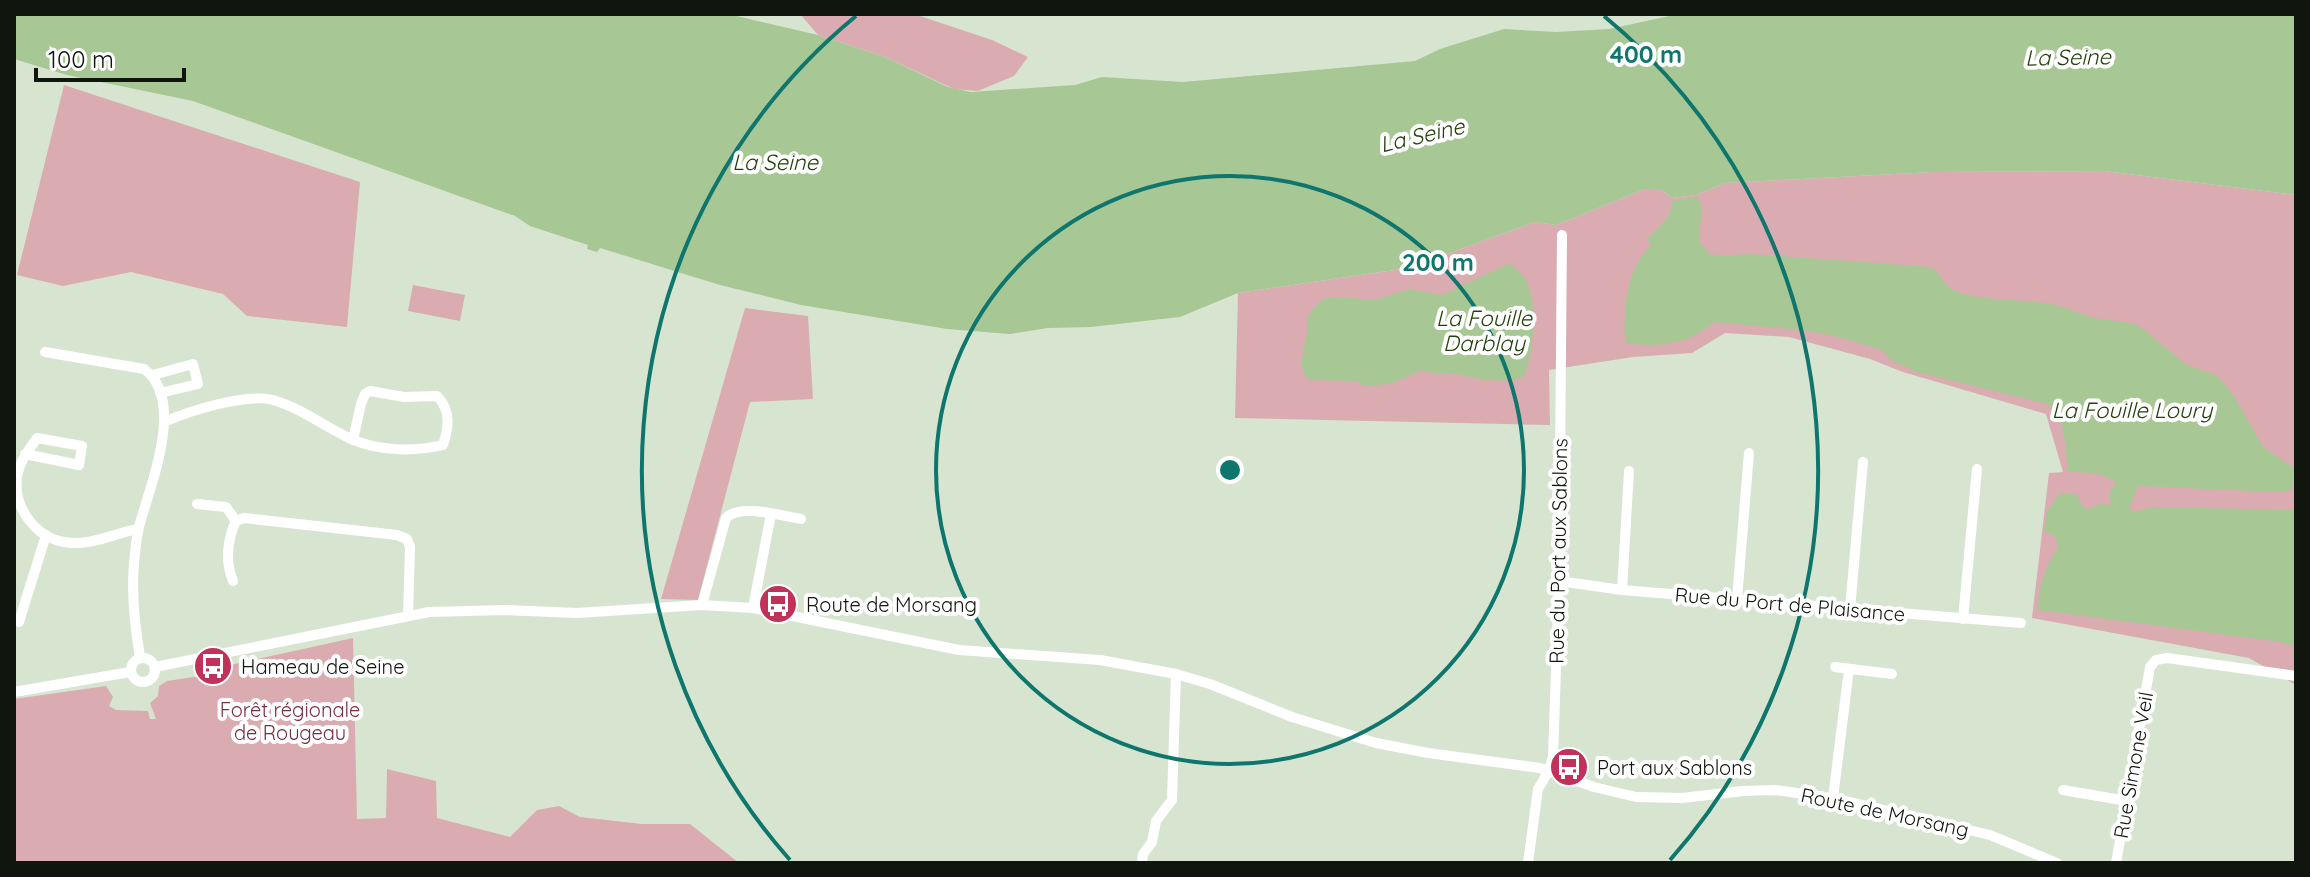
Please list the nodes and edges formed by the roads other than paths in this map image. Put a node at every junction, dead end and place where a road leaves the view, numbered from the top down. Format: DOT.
graph roads {
  1 [pos="1562,235"];
  2 [pos="45,352"];
  3 [pos="153,375"];
  4 [pos="160,393"];
  5 [pos="164,422"];
  6 [pos="353,440"];
  7 [pos="1749,453"];
  8 [pos="25,454"];
  9 [pos="1863,462"];
  10 [pos="1977,469"];
  11 [pos="1629,471"];
  12 [pos="197,504"];
  13 [pos="771,514"];
  14 [pos="801,519"];
  15 [pos="236,521"];
  16 [pos="138,529"];
  17 [pos="46,535"];
  18 [pos="233,581"];
  19 [pos="1559,581"];
  20 [pos="1622,590"];
  21 [pos="1737,599"];
  22 [pos="702,605"];
  23 [pos="753,608"];
  24 [pos="1850,609"];
  25 [pos="408,616"];
  26 [pos="1963,619"];
  27 [pos="19,622"];
  28 [pos="2021,623"];
  29 [pos="140,657"];
  30 [pos="155,667"];
  31 [pos="1835,667"];
  32 [pos="1849,669"];
  33 [pos="130,672"];
  34 [pos="1176,674"];
  35 [pos="1892,674"];
  36 [pos="2296,676"];
  37 [pos="14,692"];
  38 [pos="1548,772"];
  39 [pos="2063,790"];
  40 [pos="1833,798"];
  41 [pos="2127,801"];
  42 [pos="1142,863"];
  43 [pos="1528,863"];
  44 [pos="2057,863"];
  45 [pos="2116,863"];
  1 -- 19 [label="street, Rue du Port aux Sablons"];
  2 -- 3 [label="street"];
  3 -- 4 [label="street"];
  3 -- 4 [label="street"];
  4 -- 5 [label="street"];
  5 -- 6 [label="street"];
  5 -- 16 [label="street"];
  6 -- 6 [label="street"];
  7 -- 21 [label="street"];
  8 -- 8 [label="street"];
  8 -- 17 [label="street"];
  9 -- 24 [label="street"];
  10 -- 26 [label="street"];
  11 -- 20 [label="street"];
  12 -- 15 [label="street"];
  13 -- 14 [label="street"];
  13 -- 22 [label="street"];
  13 -- 23 [label="street"];
  15 -- 18 [label="street"];
  15 -- 25 [label="street"];
  16 -- 17 [label="street"];
  16 -- 29 [label="street"];
  17 -- 27 [label="street"];
  19 -- 20 [label="street, Rue du Port de Plaisance"];
  19 -- 38 [label="street, Rue du Port aux Sablons"];
  20 -- 21 [label="street, Rue du Port de Plaisance"];
  21 -- 24 [label="street, Rue du Port de Plaisance"];
  22 -- 23 [label="street, Route de Morsang"];
  22 -- 25 [label="street, Route de Morsang"];
  23 -- 34 [label="street, Route de Morsang"];
  24 -- 26 [label="street, Rue du Port de Plaisance"];
  25 -- 30 [label="street, Route de Morsang"];
  26 -- 28 [label="street, Rue du Port de Plaisance"];
  29 -- 30 [label="street"];
  29 -- 33 [label="street"];
  30 -- 33 [label="street"];
  31 -- 32 [label="street"];
  32 -- 35 [label="street"];
  32 -- 40 [label="street"];
  33 -- 37 [label="street"];
  34 -- 38 [label="street, Route de Morsang"];
  34 -- 42 [label="street"];
  36 -- 41 [label="street, Rue Simone Veil"];
  38 -- 40 [label="street, Route de Morsang"];
  38 -- 43 [label="street, Rue du Port aux Sablons"];
  39 -- 41 [label="street"];
  40 -- 44 [label="street, Route de Morsang"];
  41 -- 45 [label="street, Rue Simone Veil"];
}
